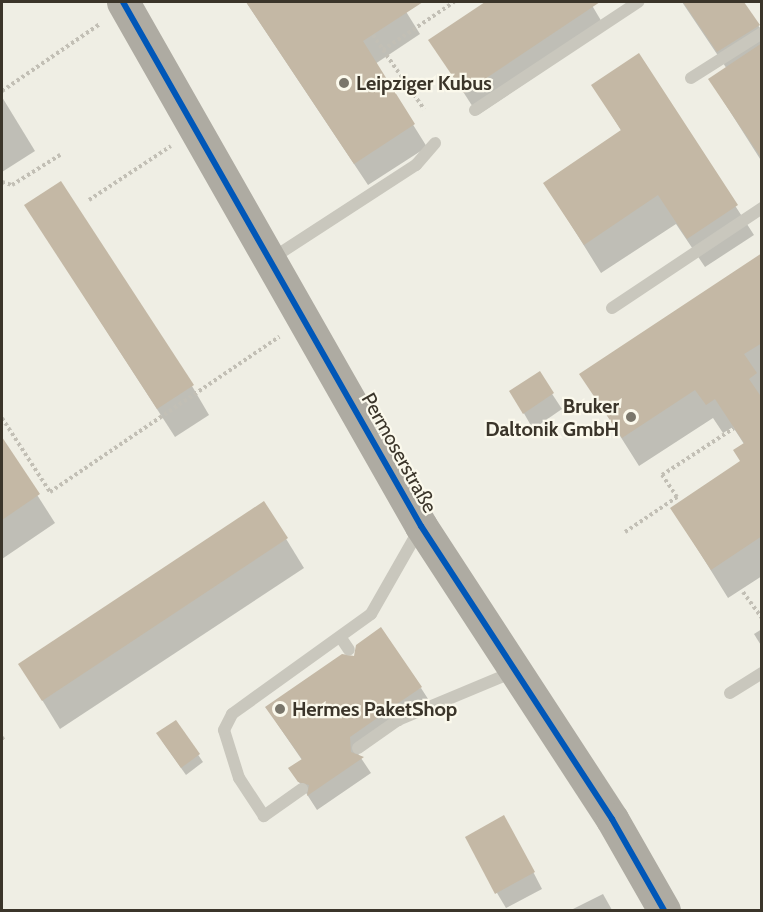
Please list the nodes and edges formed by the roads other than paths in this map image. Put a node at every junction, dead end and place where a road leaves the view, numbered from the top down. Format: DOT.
graph roads {
  1 [pos="123,2"];
  2 [pos="638,2"];
  3 [pos="762,33"];
  4 [pos="691,78"];
  5 [pos="475,110"];
  6 [pos="435,143"];
  7 [pos="762,208"];
  8 [pos="270,260"];
  9 [pos="612,308"];
  10 [pos="421,526"];
  11 [pos="341,638"];
  12 [pos="349,650"];
  13 [pos="516,670"];
  14 [pos="762,673"];
  15 [pos="730,693"];
  16 [pos="390,709"];
  17 [pos="398,720"];
  18 [pos="358,748"];
  19 [pos="302,789"];
  20 [pos="664,910"];
  1 -- 8 [label="main road, Permoserstraße"];
  2 -- 5 [label="lane"];
  3 -- 4 [label="lane"];
  6 -- 8 [label="lane"];
  7 -- 9 [label="lane"];
  8 -- 10 [label="main road, Permoserstraße"];
  10 -- 11 [label="lane"];
  10 -- 13 [label="main road, Permoserstraße"];
  11 -- 12 [label="lane"];
  11 -- 19 [label="lane"];
  13 -- 17 [label="lane"];
  13 -- 20 [label="main road, Permoserstraße"];
  14 -- 15 [label="lane"];
  16 -- 17 [label="lane"];
  17 -- 18 [label="lane"];
}
